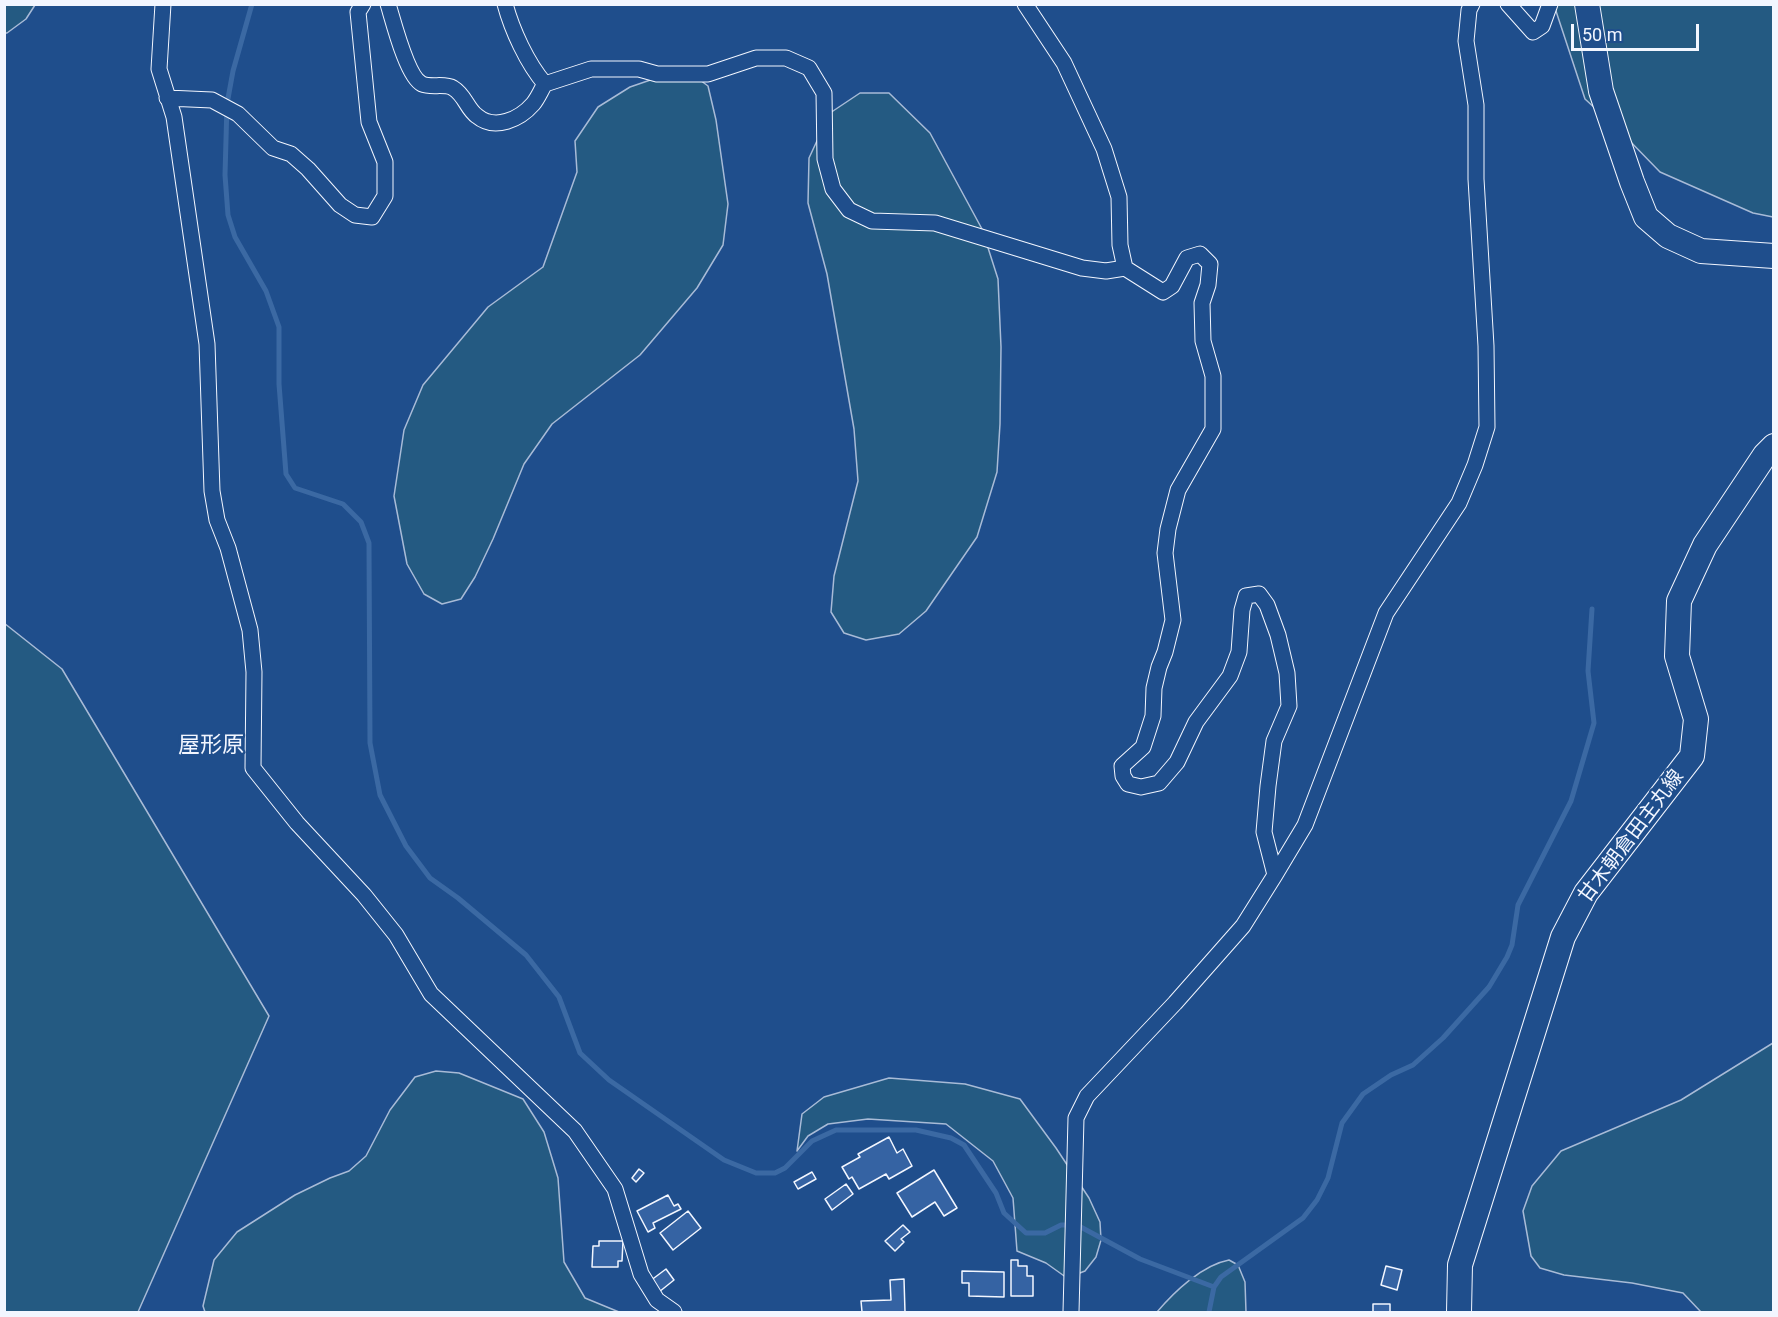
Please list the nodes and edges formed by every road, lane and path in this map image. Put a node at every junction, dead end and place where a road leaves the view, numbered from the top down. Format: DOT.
graph roads {
  1 [pos="164,4"];
  2 [pos="363,4"];
  3 [pos="388,4"];
  4 [pos="505,4"];
  5 [pos="1024,4"];
  6 [pos="1472,4"];
  7 [pos="1508,4"];
  8 [pos="1550,4"];
  9 [pos="1587,4"];
  10 [pos="545,84"];
  11 [pos="167,98"];
  12 [pos="1773,256"];
  13 [pos="1125,268"];
  14 [pos="1773,446"];
  15 [pos="1275,875"];
  16 [pos="674,1312"];
  17 [pos="1071,1312"];
  18 [pos="1459,1312"];
  1 -- 11 [label="street"];
  2 -- 11 [label="street"];
  3 -- 10 [label="street"];
  4 -- 10 [label="street"];
  5 -- 13 [label="street"];
  6 -- 15 [label="street"];
  7 -- 8 [label="street"];
  9 -- 12 [label="main road"];
  10 -- 13 [label="street"];
  11 -- 16 [label="street"];
  13 -- 15 [label="street"];
  14 -- 18 [label="main road, 甘木朝倉田主丸線"];
  15 -- 17 [label="street"];
}
